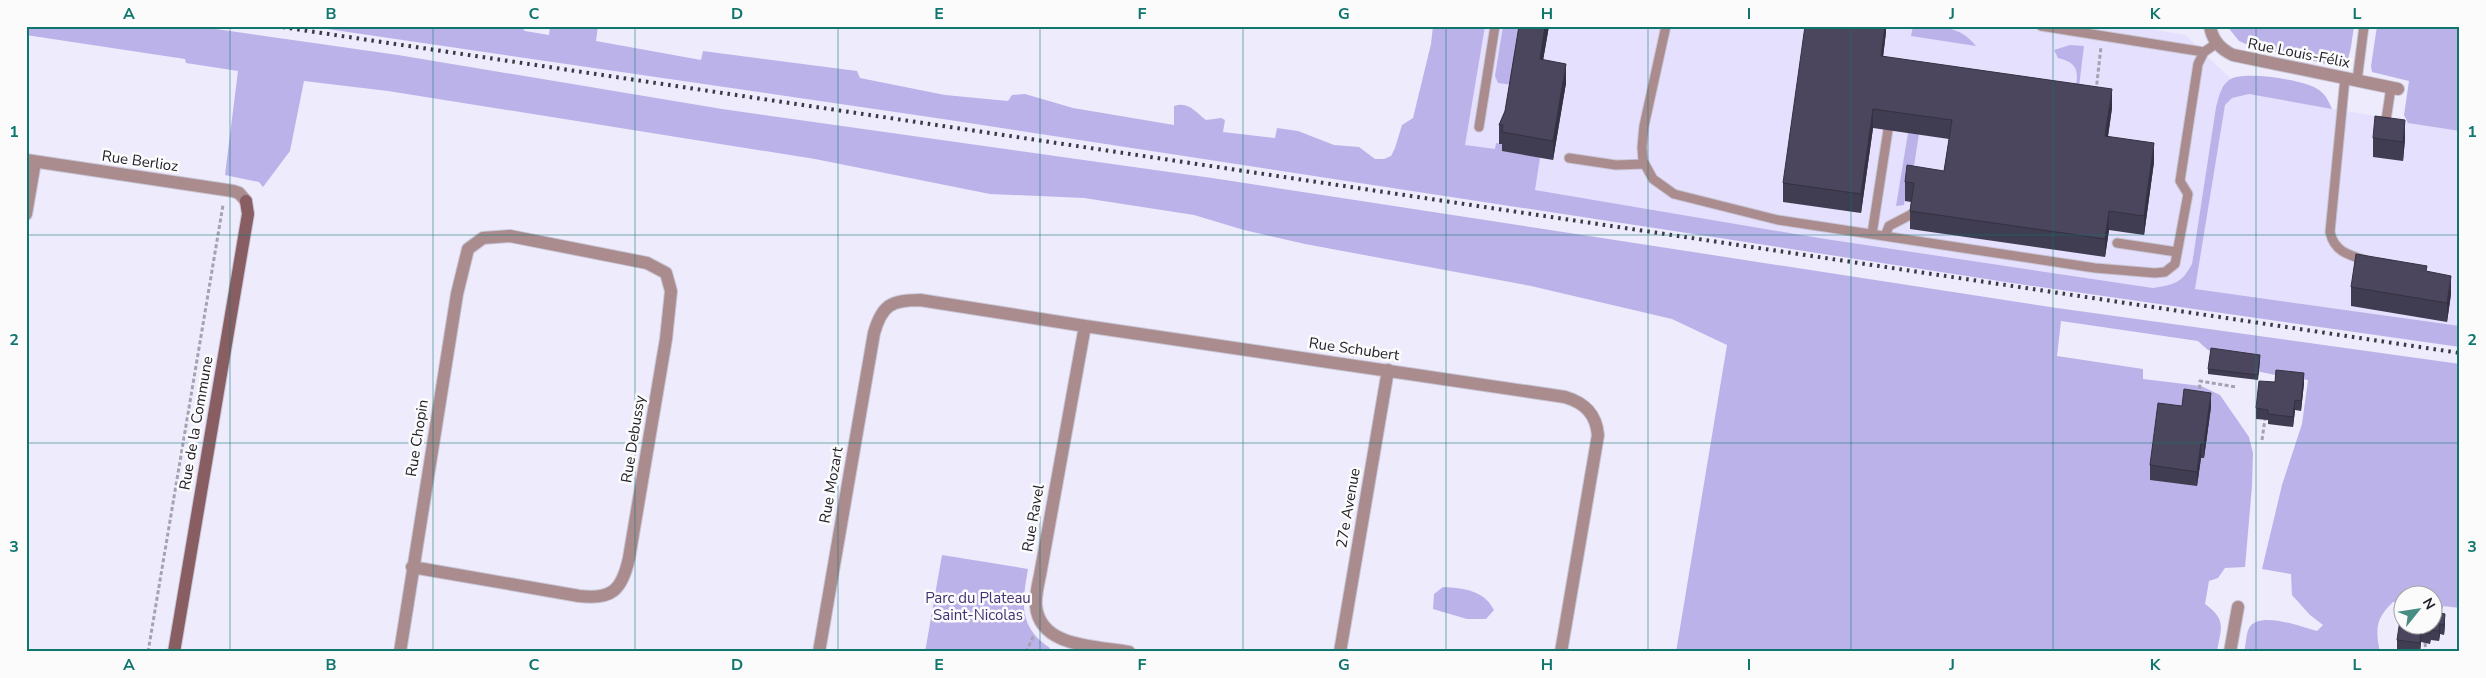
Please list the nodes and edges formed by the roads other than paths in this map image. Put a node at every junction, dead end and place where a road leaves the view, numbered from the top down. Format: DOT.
graph roads {
  1 [pos="1495,26"];
  2 [pos="1666,26"];
  3 [pos="2041,26"];
  4 [pos="2210,26"];
  5 [pos="2364,26"];
  6 [pos="2216,43"];
  7 [pos="2204,52"];
  8 [pos="2351,80"];
  9 [pos="2394,88"];
  10 [pos="1479,126"];
  11 [pos="2385,127"];
  12 [pos="1888,130"];
  13 [pos="1569,158"];
  14 [pos="31,161"];
  15 [pos="1645,164"];
  16 [pos="246,200"];
  17 [pos="26,214"];
  18 [pos="1912,214"];
  19 [pos="1872,234"];
  20 [pos="1885,236"];
  21 [pos="483,238"];
  22 [pos="2118,244"];
  23 [pos="2178,252"];
  24 [pos="2375,263"];
  25 [pos="877,324"];
  26 [pos="1085,326"];
  27 [pos="1388,370"];
  28 [pos="412,567"];
  29 [pos="2238,606"];
  30 [pos="174,652"];
  31 [pos="400,652"];
  32 [pos="819,652"];
  33 [pos="1129,652"];
  34 [pos="1340,652"];
  35 [pos="1561,652"];
  36 [pos="2230,652"];
  1 -- 10 [label="lane"];
  2 -- 15 [label="lane"];
  3 -- 7 [label="lane"];
  4 -- 6 [label="street"];
  5 -- 8 [label="lane"];
  6 -- 7 [label="lane"];
  6 -- 8 [label="street, Rue Louis-Félix"];
  7 -- 23 [label="lane"];
  8 -- 9 [label="street, Rue Louis-Félix"];
  8 -- 24 [label="lane"];
  9 -- 11 [label="lane"];
  12 -- 19 [label="lane"];
  13 -- 15 [label="lane"];
  14 -- 16 [label="street, Rue Berlioz"];
  14 -- 17 [label="street"];
  15 -- 19 [label="lane"];
  16 -- 30 [label="street, Rue de la Commune"];
  18 -- 20 [label="lane"];
  19 -- 20 [label="lane"];
  20 -- 23 [label="lane"];
  21 -- 28 [label="street, Rue Chopin"];
  21 -- 28 [label="street, Rue Debussy"];
  22 -- 23 [label="lane"];
  25 -- 26 [label="street, Rue Schubert"];
  25 -- 32 [label="street, Rue Mozart"];
  26 -- 27 [label="street, Rue Schubert"];
  26 -- 33 [label="street, Rue Ravel"];
  27 -- 34 [label="street, 27e Avenue"];
  27 -- 35 [label="street, Rue Schubert"];
  28 -- 31 [label="street, Rue Chopin"];
  29 -- 36 [label="street"];
}
